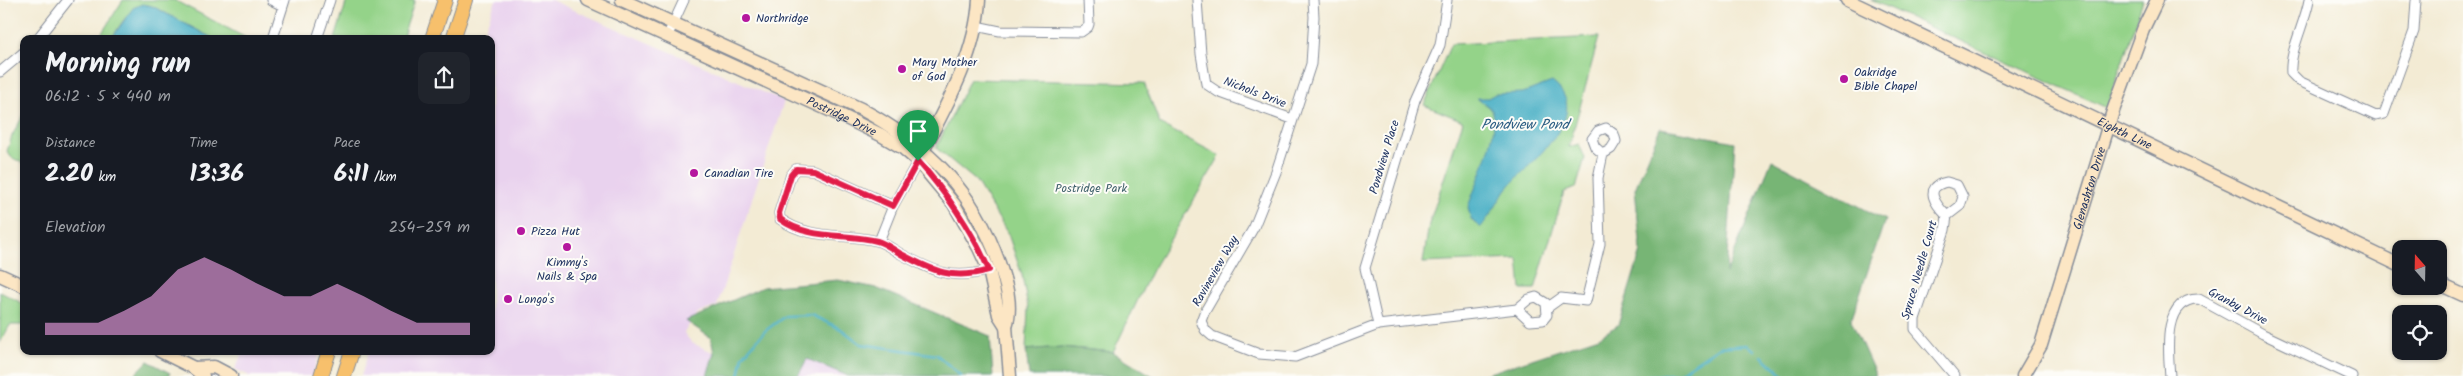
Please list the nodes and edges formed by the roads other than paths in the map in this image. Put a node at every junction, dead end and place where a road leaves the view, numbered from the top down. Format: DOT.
graph roads {
  1 [pos="68,0"];
  2 [pos="271,0"];
  3 [pos="330,0"];
  4 [pos="445,0"];
  5 [pos="466,0"];
  6 [pos="588,0"];
  7 [pos="622,0"];
  8 [pos="684,0"];
  9 [pos="979,0"];
  10 [pos="1088,0"];
  11 [pos="1197,0"];
  12 [pos="1312,0"];
  13 [pos="1447,0"];
  14 [pos="1847,0"];
  15 [pos="2157,0"];
  16 [pos="2309,0"];
  17 [pos="2416,0"];
  18 [pos="284,3"];
  19 [pos="673,24"];
  20 [pos="976,26"];
  21 [pos="40,35"];
  22 [pos="273,35"];
  23 [pos="318,35"];
  24 [pos="433,35"];
  25 [pos="454,35"];
  26 [pos="667,37"];
  27 [pos="20,55"];
  28 [pos="0,72"];
  29 [pos="1292,120"];
  30 [pos="2108,126"];
  31 [pos="1603,154"];
  32 [pos="921,155"];
  33 [pos="893,206"];
  34 [pos="1947,216"];
  35 [pos="879,241"];
  36 [pos="2392,262"];
  37 [pos="989,270"];
  38 [pos="0,275"];
  39 [pos="20,284"];
  40 [pos="2448,288"];
  41 [pos="2463,295"];
  42 [pos="1547,308"];
  43 [pos="1517,310"];
  44 [pos="1378,325"];
  45 [pos="1006,326"];
  46 [pos="167,355"];
  47 [pos="328,355"];
  48 [pos="351,355"];
  49 [pos="198,372"];
  50 [pos="232,376"];
  51 [pos="321,376"];
  52 [pos="344,376"];
  53 [pos="1010,376"];
  54 [pos="1955,376"];
  55 [pos="2023,376"];
  56 [pos="2170,376"];
  57 [pos="2352,376"];
  1 -- 21 [label="street"];
  2 -- 18 [label="street"];
  3 -- 23 [label="street"];
  4 -- 24 [label="main road"];
  5 -- 25 [label="main road"];
  6 -- 26 [label="street, Postridge Drive"];
  7 -- 19 [label="street, Postridge Drive"];
  8 -- 19 [label="street"];
  9 -- 20 [label="street"];
  10 -- 20 [label="street"];
  11 -- 29 [label="street, Nichols Drive"];
  12 -- 29 [label="street, Ravineview Way"];
  13 -- 44 [label="street, Pondview Place"];
  14 -- 30 [label="street, Eighth Line"];
  15 -- 30 [label="street, Glenashton Drive"];
  16 -- 17 [label="street"];
  18 -- 22 [label="street"];
  19 -- 26 [label="street"];
  19 -- 32 [label="street, Postridge Drive"];
  20 -- 32 [label="street"];
  26 -- 32 [label="street, Postridge Drive"];
  27 -- 28 [label="street"];
  29 -- 44 [label="street, Ravineview Way"];
  30 -- 36 [label="street, Eighth Line"];
  30 -- 55 [label="street, Glenashton Drive"];
  31 -- 42 [label="street"];
  32 -- 33 [label="street"];
  32 -- 37 [label="street, Postridge Drive"];
  32 -- 45 [label="street, Postridge Drive"];
  33 -- 35 [label="street"];
  33 -- 35 [label="street"];
  34 -- 54 [label="street, Spruce Needle Court"];
  35 -- 37 [label="street"];
  37 -- 45 [label="street, Postridge Drive"];
  38 -- 39 [label="street"];
  40 -- 41 [label="street"];
  42 -- 43 [label="street, Ravineview Way"];
  42 -- 43 [label="street"];
  43 -- 44 [label="street, Ravineview Way"];
  45 -- 53 [label="street, Postridge Drive"];
  46 -- 49 [label="street"];
  47 -- 51 [label="main road"];
  48 -- 52 [label="main road"];
  49 -- 50 [label="street"];
  56 -- 57 [label="street, Granby Drive"];
}
